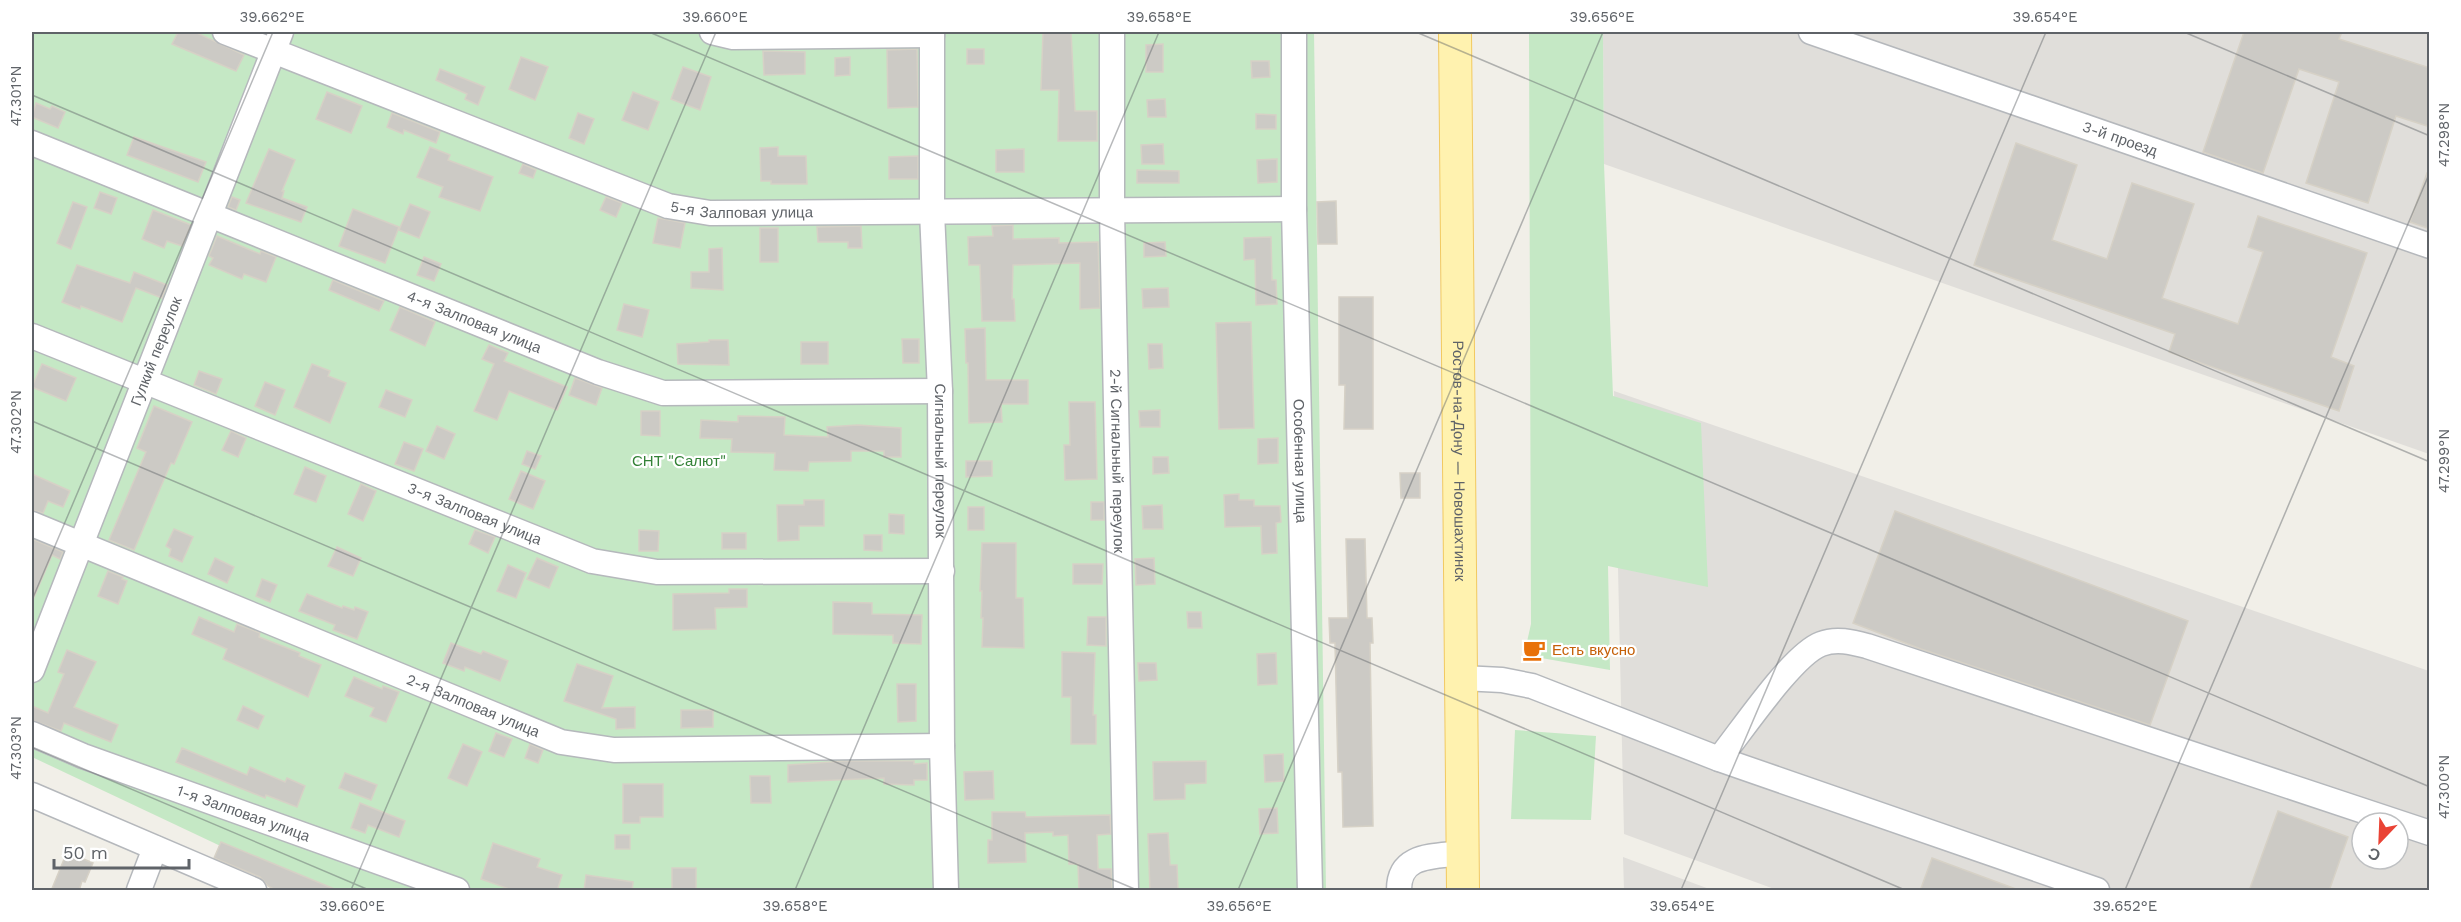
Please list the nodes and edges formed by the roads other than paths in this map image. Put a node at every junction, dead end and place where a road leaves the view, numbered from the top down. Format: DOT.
graph roads {
  1 [pos="225,32"];
  2 [pos="712,32"];
  3 [pos="1112,32"];
  4 [pos="1294,32"];
  5 [pos="1455,32"];
  6 [pos="1811,32"];
  7 [pos="932,33"];
  8 [pos="277,42"];
  9 [pos="32,143"];
  10 [pos="1294,208"];
  11 [pos="1112,211"];
  12 [pos="932,212"];
  13 [pos="210,214"];
  14 [pos="2430,246"];
  15 [pos="32,336"];
  16 [pos="145,381"];
  17 [pos="940,391"];
  18 [pos="32,524"];
  19 [pos="81,544"];
  20 [pos="942,571"];
  21 [pos="32,670"];
  22 [pos="1462,678"];
  23 [pos="32,734"];
  24 [pos="942,746"];
  25 [pos="1719,759"];
  26 [pos="39,798"];
  27 [pos="2430,833"];
  28 [pos="155,848"];
  29 [pos="1462,853"];
  30 [pos="139,891"];
  31 [pos="254,891"];
  32 [pos="457,891"];
  33 [pos="946,891"];
  34 [pos="1126,891"];
  35 [pos="1310,891"];
  36 [pos="1399,891"];
  37 [pos="1463,891"];
  38 [pos="2097,891"];
  1 -- 8 [label="street, 5-я Залповая улица"];
  2 -- 7 [label="street"];
  3 -- 11 [label="street, 2-й Сигнальный переулок"];
  4 -- 10 [label="street, Особенная улица"];
  5 -- 22 [label="main road, Ростов-на-Дону — Новошахтинск"];
  6 -- 14 [label="street, 3-й проезд"];
  7 -- 12 [label="street, Сигнальный переулок"];
  8 -- 12 [label="street, 5-я Залповая улица"];
  8 -- 13 [label="street, Гулкий переулок"];
  9 -- 13 [label="street, 4-я Залповая улица"];
  10 -- 11 [label="street, 5-я Залповая улица"];
  10 -- 35 [label="street, Особенная улица"];
  11 -- 12 [label="street, 5-я Залповая улица"];
  11 -- 34 [label="street, 2-й Сигнальный переулок"];
  12 -- 17 [label="street, Сигнальный переулок"];
  13 -- 16 [label="street, Гулкий переулок"];
  13 -- 17 [label="street, 4-я Залповая улица"];
  15 -- 16 [label="street, 3-я Залповая улица"];
  16 -- 19 [label="street, Гулкий переулок"];
  16 -- 20 [label="street, 3-я Залповая улица"];
  17 -- 20 [label="street, Сигнальный переулок"];
  18 -- 19 [label="street, 2-я Залповая улица"];
  19 -- 21 [label="street, Гулкий переулок"];
  19 -- 24 [label="street, 2-я Залповая улица"];
  20 -- 24 [label="street, Сигнальный переулок"];
  22 -- 25 [label="street"];
  22 -- 29 [label="main road, Ростов-на-Дону — Новошахтинск"];
  23 -- 32 [label="street, 1-я Залповая улица"];
  24 -- 33 [label="street, Сигнальный переулок"];
  25 -- 27 [label="street"];
  25 -- 38 [label="street"];
  26 -- 28 [label="street"];
  28 -- 30 [label="street"];
  28 -- 31 [label="street"];
  29 -- 36 [label="street"];
  29 -- 37 [label="main road, Ростов-на-Дону — Новошахтинск"];
}
